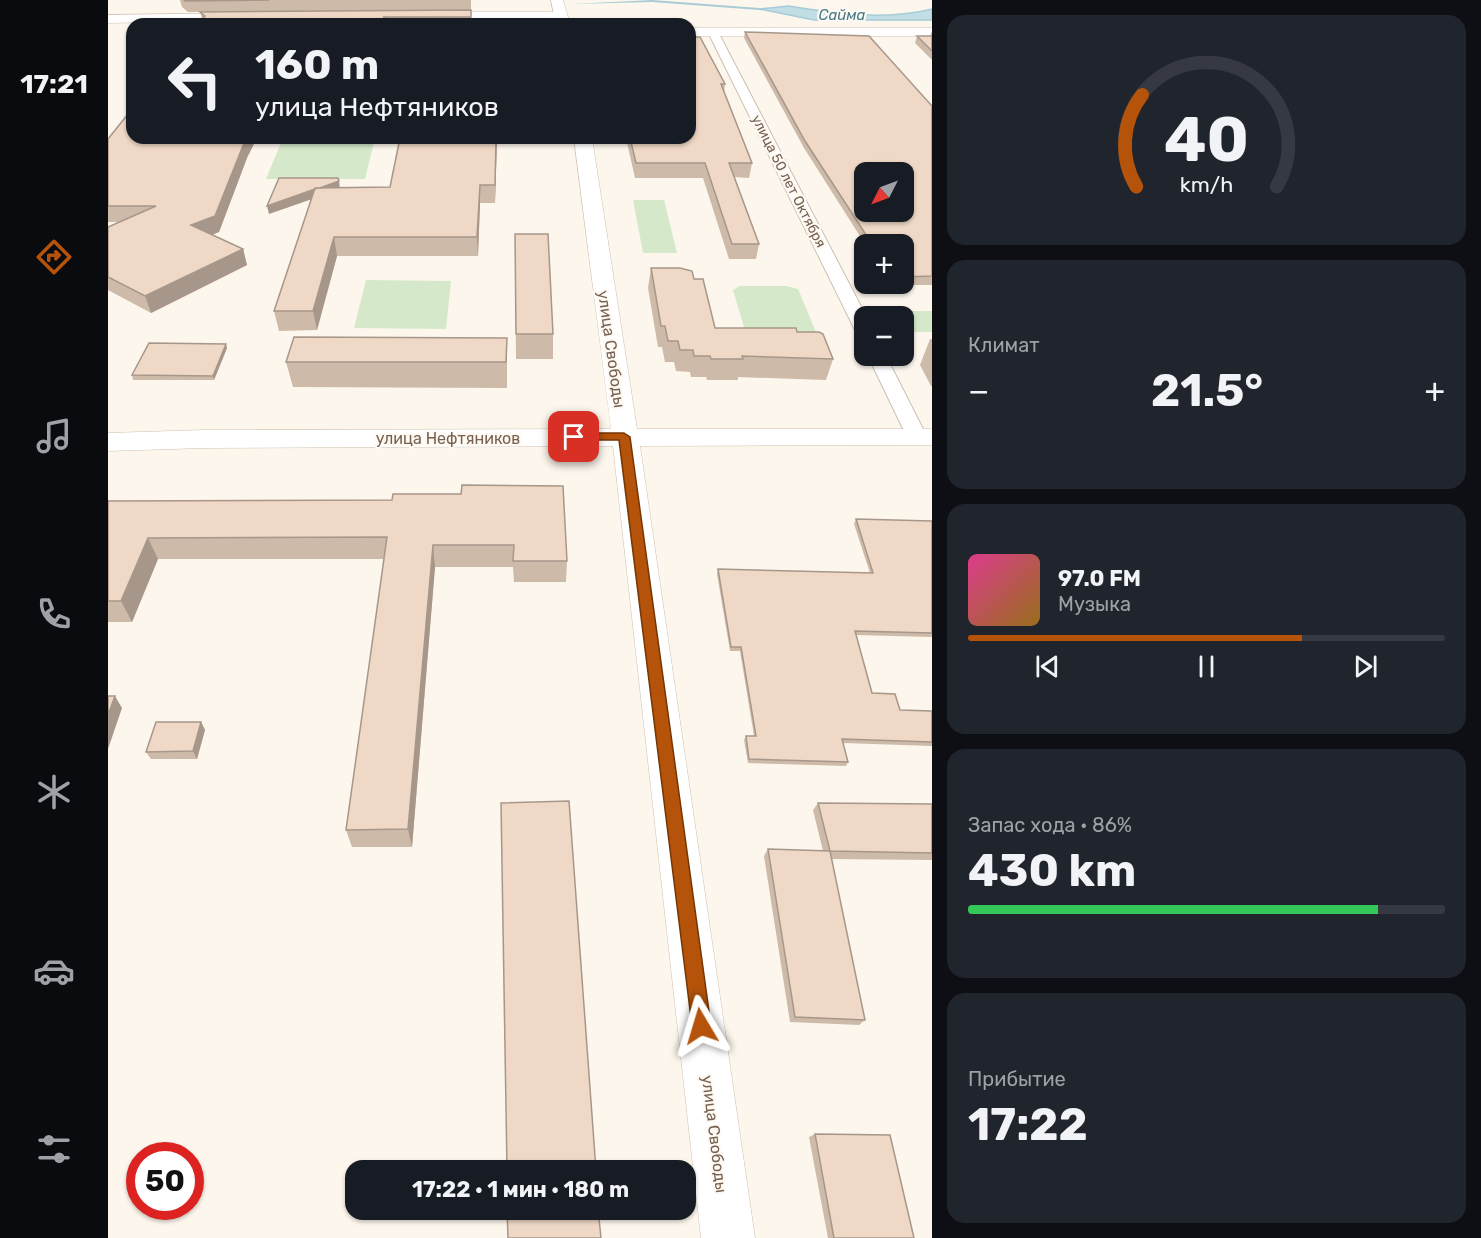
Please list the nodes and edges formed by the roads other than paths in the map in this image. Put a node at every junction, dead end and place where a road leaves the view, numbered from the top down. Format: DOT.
graph roads {
  1 [pos="557,0"];
  2 [pos="264,16"];
  3 [pos="417,16"];
  4 [pos="160,18"];
  5 [pos="490,18"];
  6 [pos="562,18"];
  7 [pos="108,19"];
  8 [pos="126,19"];
  9 [pos="696,32"];
  10 [pos="713,32"];
  11 [pos="932,32"];
  12 [pos="584,144"];
  13 [pos="854,310"];
  14 [pos="883,366"];
  15 [pos="624,437"];
  16 [pos="925,437"];
  17 [pos="108,442"];
  18 [pos="728,1238"];
  1 -- 6 [label="main road"];
  2 -- 4 [label="street"];
  3 -- 5 [label="street"];
  7 -- 8 [label="street"];
  9 -- 10 [label="street"];
  10 -- 11 [label="street"];
  10 -- 13 [label="street, улица 50 лет Октября"];
  12 -- 15 [label="main road, улица Свободы"];
  14 -- 16 [label="street"];
  15 -- 16 [label="main road, улица Нефтяников"];
  15 -- 17 [label="main road, улица Нефтяников"];
  15 -- 18 [label="main road, улица Свободы"];
}
